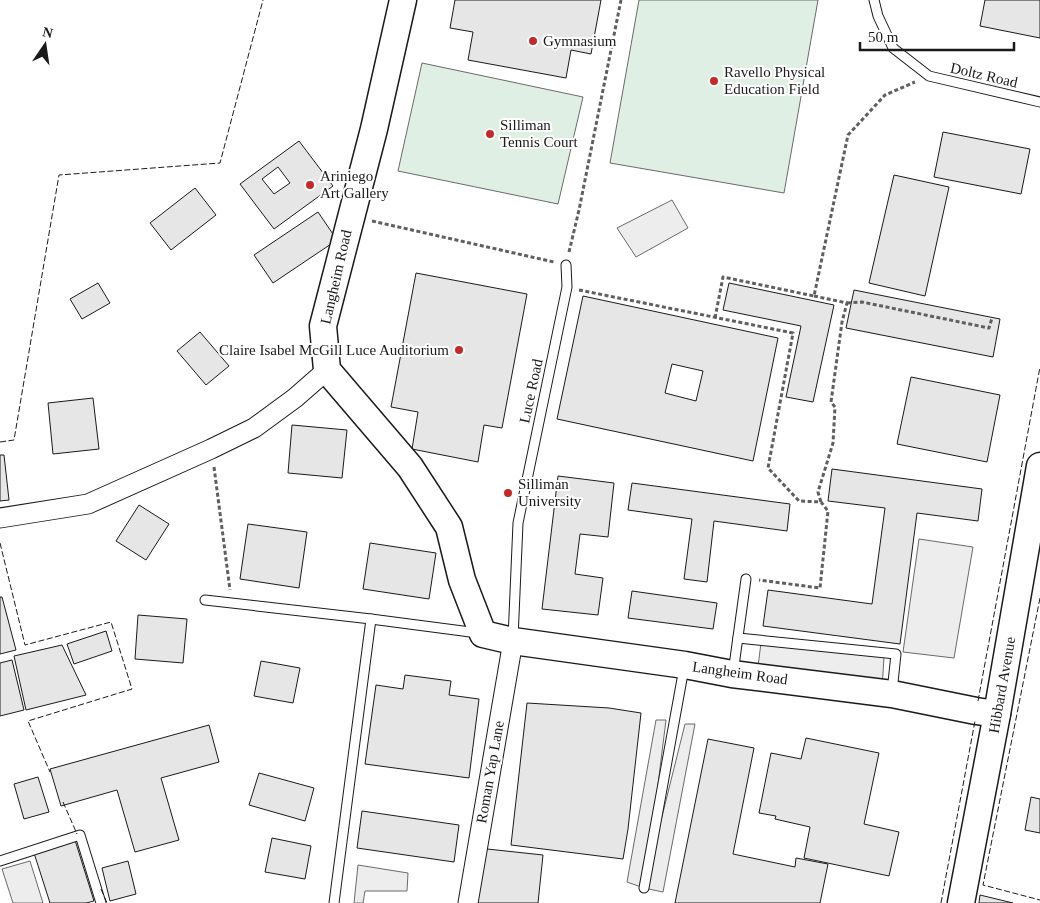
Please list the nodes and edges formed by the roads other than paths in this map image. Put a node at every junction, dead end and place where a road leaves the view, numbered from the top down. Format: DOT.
graph roads {
  1 [pos="403,0"];
  2 [pos="874,0"];
  3 [pos="1040,102"];
  4 [pos="566,265"];
  5 [pos="327,370"];
  6 [pos="1040,466"];
  7 [pos="1037,494"];
  8 [pos="0,518"];
  9 [pos="746,579"];
  10 [pos="205,600"];
  11 [pos="371,619"];
  12 [pos="483,634"];
  13 [pos="738,638"];
  14 [pos="512,641"];
  15 [pos="685,665"];
  16 [pos="732,674"];
  17 [pos="892,694"];
  18 [pos="997,714"];
  19 [pos="0,861"];
  20 [pos="644,888"];
  21 [pos="101,903"];
  22 [pos="334,903"];
  23 [pos="468,903"];
  24 [pos="960,903"];
  1 -- 5 [label="street, Langheim Road"];
  2 -- 3 [label="lane, Doltz Road"];
  4 -- 14 [label="lane, Luce Road"];
  5 -- 8 [label="street"];
  5 -- 12 [label="street"];
  6 -- 7 [label="street, Hibbard Avenue"];
  7 -- 18 [label="street, Hibbard Avenue"];
  9 -- 13 [label="lane"];
  10 -- 11 [label="lane, Langheim Road"];
  11 -- 12 [label="lane, Langheim Road"];
  11 -- 22 [label="lane"];
  12 -- 14 [label="street, Langheim Road"];
  13 -- 16 [label="lane"];
  13 -- 17 [label="lane"];
  14 -- 15 [label="street, Langheim Road"];
  14 -- 23 [label="street, Roman Yap Lane"];
  15 -- 16 [label="street, Langheim Road"];
  15 -- 20 [label="lane"];
  16 -- 17 [label="street, Langheim Road"];
  17 -- 18 [label="street, Langheim Road"];
  18 -- 24 [label="street, Hibbard Avenue"];
  19 -- 21 [label="lane"];
}
